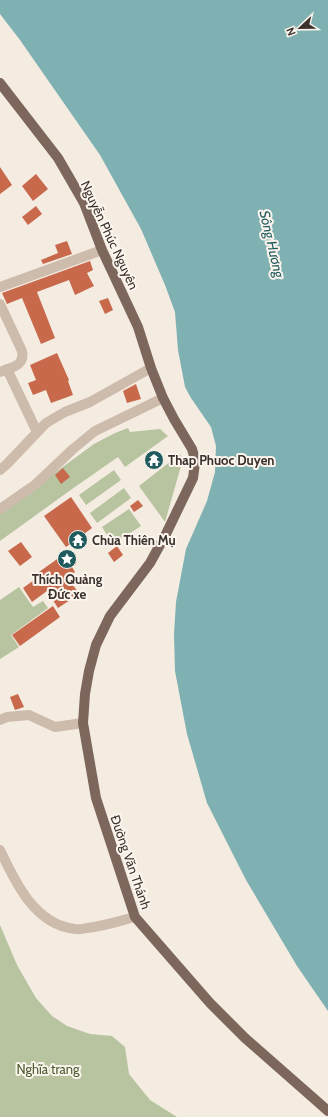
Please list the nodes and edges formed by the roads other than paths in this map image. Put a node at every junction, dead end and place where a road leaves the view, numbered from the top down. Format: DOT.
graph roads {
  1 [pos="0,83"];
  2 [pos="102,250"];
  3 [pos="0,287"];
  4 [pos="0,304"];
  5 [pos="151,368"];
  6 [pos="4,370"];
  7 [pos="163,398"];
  8 [pos="37,432"];
  9 [pos="0,470"];
  10 [pos="0,509"];
  11 [pos="0,720"];
  12 [pos="83,723"];
  13 [pos="0,850"];
  14 [pos="135,917"];
  15 [pos="328,1111"];
  1 -- 2 [label="main road, Nguyễn Phúc Nguyên"];
  2 -- 3 [label="street"];
  2 -- 5 [label="main road, Nguyễn Phúc Nguyên"];
  4 -- 6 [label="street"];
  5 -- 7 [label="main road, Nguyễn Phúc Nguyên"];
  5 -- 8 [label="street"];
  6 -- 8 [label="street"];
  7 -- 10 [label="street"];
  7 -- 12 [label="main road, Đường Văn Thánh"];
  8 -- 9 [label="street"];
  11 -- 12 [label="street"];
  12 -- 14 [label="main road, Đường Văn Thánh"];
  13 -- 14 [label="street"];
  14 -- 15 [label="main road, Đường Văn Thánh"];
}
